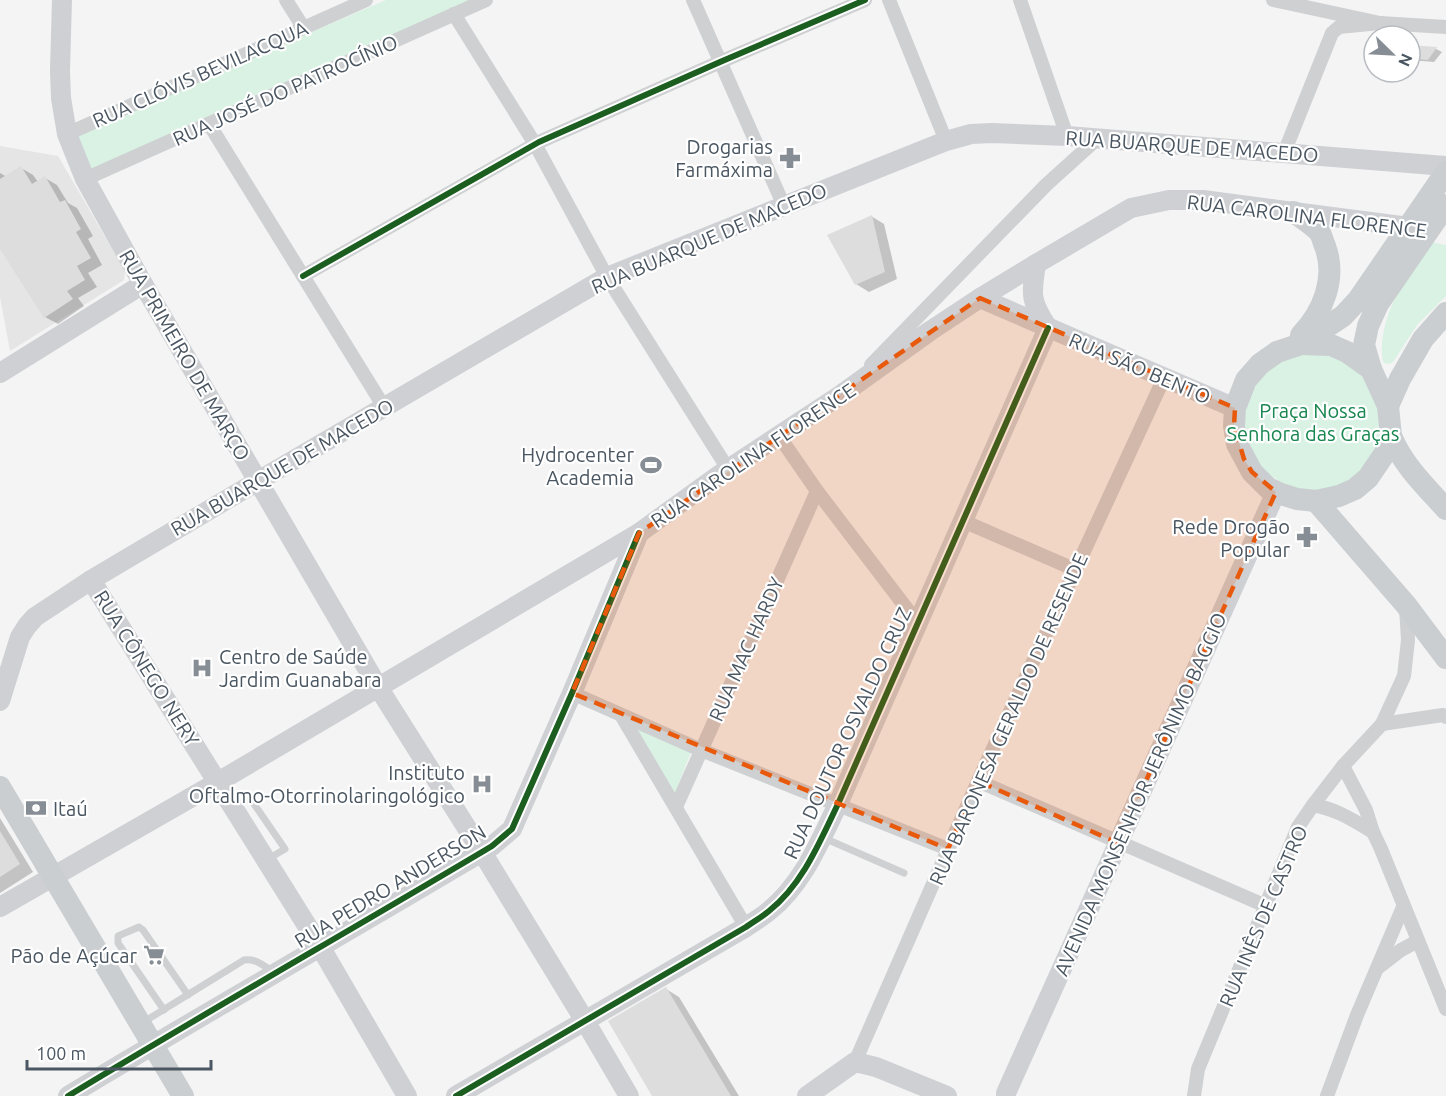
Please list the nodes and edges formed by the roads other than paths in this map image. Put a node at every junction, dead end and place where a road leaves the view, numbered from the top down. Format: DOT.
graph roads {
  1 [pos="62,0"];
  2 [pos="286,0"];
  3 [pos="366,0"];
  4 [pos="486,0"];
  5 [pos="693,0"];
  6 [pos="865,0"];
  7 [pos="889,0"];
  8 [pos="1020,0"];
  9 [pos="1273,0"];
  10 [pos="454,14"];
  11 [pos="1380,22"];
  12 [pos="303,27"];
  13 [pos="1446,27"];
  14 [pos="720,62"];
  15 [pos="209,124"];
  16 [pos="67,134"];
  17 [pos="1067,136"];
  18 [pos="1098,138"];
  19 [pos="946,141"];
  20 [pos="536,144"];
  21 [pos="1284,153"];
  22 [pos="1446,166"];
  23 [pos="1446,172"];
  24 [pos="85,179"];
  25 [pos="1446,205"];
  26 [pos="784,206"];
  27 [pos="1294,212"];
  28 [pos="1428,231"];
  29 [pos="1036,264"];
  30 [pos="303,276"];
  31 [pos="607,277"];
  32 [pos="143,284"];
  33 [pos="980,298"];
  34 [pos="1446,313"];
  35 [pos="1048,328"];
  36 [pos="1295,345"];
  37 [pos="1371,369"];
  38 [pos="0,370"];
  39 [pos="1164,378"];
  40 [pos="842,394"];
  41 [pos="1388,406"];
  42 [pos="384,407"];
  43 [pos="1235,408"];
  44 [pos="779,436"];
  45 [pos="1391,436"];
  46 [pos="728,469"];
  47 [pos="258,480"];
  48 [pos="818,491"];
  49 [pos="1276,492"];
  50 [pos="1316,501"];
  51 [pos="1446,509"];
  52 [pos="963,521"];
  53 [pos="639,533"];
  54 [pos="1076,570"];
  55 [pos="91,580"];
  56 [pos="1406,605"];
  57 [pos="917,622"];
  58 [pos="1446,658"];
  59 [pos="378,687"];
  60 [pos="572,693"];
  61 [pos="0,700"];
  62 [pos="621,715"];
  63 [pos="1446,717"];
  64 [pos="1382,724"];
  65 [pos="701,750"];
  66 [pos="1343,766"];
  67 [pos="978,781"];
  68 [pos="218,782"];
  69 [pos="0,787"];
  70 [pos="838,804"];
  71 [pos="1313,805"];
  72 [pos="676,807"];
  73 [pos="1372,832"];
  74 [pos="822,837"];
  75 [pos="1118,843"];
  76 [pos="948,849"];
  77 [pos="482,852"];
  78 [pos="904,873"];
  79 [pos="53,877"];
  80 [pos="1266,906"];
  81 [pos="0,907"];
  82 [pos="1403,907"];
  83 [pos="746,927"];
  84 [pos="1418,941"];
  85 [pos="321,948"];
  86 [pos="1377,968"];
  87 [pos="276,974"];
  88 [pos="188,995"];
  89 [pos="1446,1009"];
  90 [pos="164,1010"];
  91 [pos="585,1021"];
  92 [pos="140,1025"];
  93 [pos="152,1045"];
  94 [pos="855,1062"];
  95 [pos="1004,1095"];
  96 [pos="68,1096"];
  97 [pos="183,1096"];
  98 [pos="406,1096"];
  99 [pos="456,1096"];
  100 [pos="629,1096"];
  101 [pos="807,1096"];
  102 [pos="947,1096"];
  103 [pos="1194,1096"];
  104 [pos="1327,1096"];
  1 -- 16 [label="main road, RUA PRIMEIRO DE MARÇO"];
  2 -- 12 [label="street"];
  3 -- 12 [label="street, RUA CLÓVIS BEVILACQUA"];
  4 -- 10 [label="street, RUA JOSÉ DO PATROCÍNIO"];
  5 -- 14 [label="street"];
  6 -- 14 [label="street"];
  7 -- 19 [label="street"];
  8 -- 17 [label="street"];
  9 -- 11 [label="street"];
  10 -- 15 [label="street, RUA JOSÉ DO PATROCÍNIO"];
  10 -- 20 [label="street"];
  11 -- 13 [label="street"];
  11 -- 21 [label="street"];
  12 -- 16 [label="street, RUA CLÓVIS BEVILACQUA"];
  14 -- 20 [label="street"];
  14 -- 26 [label="street"];
  15 -- 24 [label="street, RUA JOSÉ DO PATROCÍNIO"];
  15 -- 30 [label="street"];
  16 -- 24 [label="main road, RUA PRIMEIRO DE MARÇO"];
  17 -- 18 [label="main road, RUA BUARQUE DE MACEDO"];
  17 -- 19 [label="main road, RUA BUARQUE DE MACEDO"];
  18 -- 21 [label="main road, RUA BUARQUE DE MACEDO"];
  18 -- 40 [label="street"];
  19 -- 26 [label="main road, RUA BUARQUE DE MACEDO"];
  20 -- 30 [label="street"];
  20 -- 31 [label="street"];
  21 -- 22 [label="main road, RUA BUARQUE DE MACEDO"];
  23 -- 28 [label="main road"];
  24 -- 32 [label="main road, RUA PRIMEIRO DE MARÇO"];
  25 -- 28 [label="main road"];
  26 -- 31 [label="main road, RUA BUARQUE DE MACEDO"];
  27 -- 28 [label="main road, RUA CAROLINA FLORENCE"];
  27 -- 29 [label="main road, RUA CAROLINA FLORENCE"];
  27 -- 36 [label="main road"];
  28 -- 36 [label="main road"];
  28 -- 37 [label="main road"];
  29 -- 33 [label="main road, RUA CAROLINA FLORENCE"];
  29 -- 35 [label="main road"];
  30 -- 42 [label="street"];
  31 -- 42 [label="main road, RUA BUARQUE DE MACEDO"];
  31 -- 46 [label="street"];
  32 -- 38 [label="main road"];
  32 -- 47 [label="main road, RUA PRIMEIRO DE MARÇO"];
  33 -- 35 [label="main road, RUA SÃO BENTO"];
  33 -- 40 [label="main road, RUA CAROLINA FLORENCE"];
  34 -- 41 [label="main road"];
  35 -- 39 [label="main road, RUA SÃO BENTO"];
  35 -- 52 [label="main road, RUA DOUTOR OSVALDO CRUZ"];
  36 -- 37 [label="main road"];
  36 -- 43 [label="main road"];
  37 -- 41 [label="main road"];
  39 -- 43 [label="main road, RUA SÃO BENTO"];
  39 -- 54 [label="street, RUA BARONESA GERALDO DE RESENDE"];
  40 -- 44 [label="main road, RUA CAROLINA FLORENCE"];
  41 -- 45 [label="main road"];
  42 -- 47 [label="main road, RUA BUARQUE DE MACEDO"];
  43 -- 49 [label="main road"];
  44 -- 46 [label="main road, RUA CAROLINA FLORENCE"];
  44 -- 48 [label="street"];
  45 -- 50 [label="main road"];
  45 -- 51 [label="main road"];
  46 -- 53 [label="main road, RUA CAROLINA FLORENCE"];
  47 -- 55 [label="main road, RUA BUARQUE DE MACEDO"];
  47 -- 59 [label="main road, RUA PRIMEIRO DE MARÇO"];
  48 -- 57 [label="street"];
  48 -- 65 [label="street, RUA MAC HARDY"];
  49 -- 50 [label="main road"];
  49 -- 75 [label="main road, AVENIDA MONSENHOR JERÔNIMO BAGGIO"];
  50 -- 56 [label="main road"];
  52 -- 54 [label="street"];
  52 -- 57 [label="main road, RUA DOUTOR OSVALDO CRUZ"];
  53 -- 59 [label="main road, RUA CAROLINA FLORENCE"];
  53 -- 60 [label="main road, RUA PEDRO ANDERSON"];
  54 -- 67 [label="street, RUA BARONESA GERALDO DE RESENDE"];
  55 -- 61 [label="main road, RUA BUARQUE DE MACEDO"];
  55 -- 68 [label="main road, RUA CÔNEGO NERY"];
  56 -- 58 [label="main road"];
  56 -- 64 [label="street, RUA INÊS DE CASTRO"];
  57 -- 70 [label="main road, RUA DOUTOR OSVALDO CRUZ"];
  59 -- 68 [label="main road, RUA CAROLINA FLORENCE"];
  59 -- 77 [label="main road, RUA PRIMEIRO DE MARÇO"];
  60 -- 62 [label="street"];
  60 -- 77 [label="main road, RUA PEDRO ANDERSON"];
  62 -- 65 [label="street"];
  62 -- 72 [label="street"];
  63 -- 64 [label="street"];
  64 -- 66 [label="street, RUA INÊS DE CASTRO"];
  65 -- 70 [label="street"];
  65 -- 72 [label="street, RUA MAC HARDY"];
  66 -- 71 [label="street, RUA INÊS DE CASTRO"];
  66 -- 73 [label="street"];
  67 -- 75 [label="street"];
  67 -- 76 [label="street, RUA BARONESA GERALDO DE RESENDE"];
  68 -- 79 [label="main road, RUA CAROLINA FLORENCE"];
  68 -- 85 [label="main road, RUA CÔNEGO NERY"];
  69 -- 79 [label="main road"];
  70 -- 74 [label="main road, RUA DOUTOR OSVALDO CRUZ"];
  70 -- 76 [label="street"];
  71 -- 73 [label="street"];
  71 -- 80 [label="street, RUA INÊS DE CASTRO"];
  72 -- 83 [label="street"];
  73 -- 82 [label="street"];
  74 -- 78 [label="lane"];
  74 -- 83 [label="main road, RUA DOUTOR OSVALDO CRUZ"];
  75 -- 80 [label="street"];
  75 -- 95 [label="main road, AVENIDA MONSENHOR JERÔNIMO BAGGIO"];
  76 -- 94 [label="street, RUA BARONESA GERALDO DE RESENDE"];
  77 -- 85 [label="main road, RUA PEDRO ANDERSON"];
  77 -- 91 [label="main road, RUA PRIMEIRO DE MARÇO"];
  79 -- 81 [label="main road, RUA CAROLINA FLORENCE"];
  79 -- 92 [label="main road"];
  80 -- 103 [label="street, RUA INÊS DE CASTRO"];
  82 -- 84 [label="street"];
  82 -- 86 [label="street"];
  83 -- 91 [label="main road, RUA DOUTOR OSVALDO CRUZ"];
  84 -- 86 [label="street"];
  84 -- 89 [label="street"];
  85 -- 87 [label="main road, RUA PEDRO ANDERSON"];
  85 -- 98 [label="main road, RUA CÔNEGO NERY"];
  86 -- 104 [label="street"];
  87 -- 88 [label="lane"];
  87 -- 93 [label="main road, RUA PEDRO ANDERSON"];
  88 -- 90 [label="lane"];
  88 -- 90 [label="lane"];
  90 -- 92 [label="lane"];
  91 -- 99 [label="main road, RUA DOUTOR OSVALDO CRUZ"];
  91 -- 100 [label="main road, RUA PRIMEIRO DE MARÇO"];
  92 -- 93 [label="main road"];
  93 -- 96 [label="main road, RUA PEDRO ANDERSON"];
  93 -- 97 [label="main road"];
  94 -- 101 [label="main road"];
  94 -- 102 [label="main road"];
}
